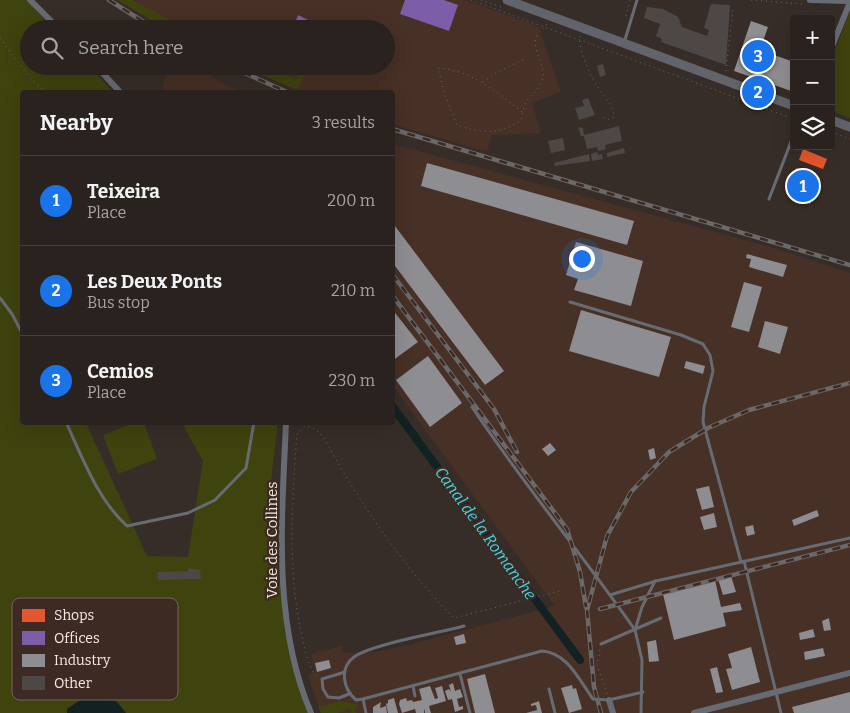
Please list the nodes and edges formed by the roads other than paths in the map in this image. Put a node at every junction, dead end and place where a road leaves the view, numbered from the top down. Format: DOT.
graph roads {
  1 [pos="30,0"];
  2 [pos="507,0"];
  3 [pos="637,0"];
  4 [pos="850,1"];
  5 [pos="809,2"];
  6 [pos="525,3"];
  7 [pos="51,20"];
  8 [pos="835,39"];
  9 [pos="623,43"];
  10 [pos="104,75"];
  11 [pos="118,90"];
  12 [pos="791,105"];
  13 [pos="835,121"];
  14 [pos="850,126"];
  15 [pos="790,144"];
  16 [pos="769,198"];
  17 [pos="0,298"];
  18 [pos="570,302"];
  19 [pos="20,329"];
  20 [pos="472,408"];
  21 [pos="67,425"];
  22 [pos="253,425"];
  23 [pos="286,425"];
  24 [pos="850,538"];
  25 [pos="742,562"];
  26 [pos="656,581"];
  27 [pos="610,594"];
  28 [pos="661,618"];
  29 [pos="464,626"];
  30 [pos="635,630"];
  31 [pos="600,644"];
  32 [pos="345,672"];
  33 [pos="850,673"];
  34 [pos="460,674"];
  35 [pos="413,686"];
  36 [pos="549,689"];
  37 [pos="643,692"];
  38 [pos="776,692"];
  39 [pos="349,694"];
  40 [pos="415,696"];
  41 [pos="363,699"];
  42 [pos="609,700"];
  43 [pos="311,713"];
  44 [pos="366,713"];
  45 [pos="470,713"];
  46 [pos="555,713"];
  47 [pos="613,713"];
  48 [pos="641,713"];
  49 [pos="694,713"];
  50 [pos="781,713"];
  1 -- 7 [label="street"];
  2 -- 6 [label="street"];
  3 -- 9 [label="lane"];
  4 -- 5 [label="street"];
  4 -- 8 [label="street"];
  6 -- 9 [label="street"];
  9 -- 12 [label="street"];
  10 -- 11 [label="street"];
  13 -- 14 [label="street"];
  15 -- 16 [label="lane"];
  17 -- 19 [label="lane"];
  18 -- 25 [label="lane"];
  20 -- 27 [label="lane"];
  21 -- 22 [label="lane"];
  23 -- 43 [label="street, Voie des Collines"];
  24 -- 25 [label="lane"];
  25 -- 26 [label="lane"];
  25 -- 38 [label="lane"];
  26 -- 27 [label="lane"];
  26 -- 30 [label="lane"];
  27 -- 30 [label="lane"];
  28 -- 30 [label="lane"];
  29 -- 32 [label="lane"];
  30 -- 31 [label="lane"];
  30 -- 37 [label="lane"];
  32 -- 39 [label="lane"];
  32 -- 39 [label="lane"];
  33 -- 38 [label="street"];
  34 -- 35 [label="lane"];
  34 -- 42 [label="lane"];
  34 -- 45 [label="lane"];
  35 -- 40 [label="lane"];
  35 -- 41 [label="lane"];
  36 -- 46 [label="lane"];
  37 -- 42 [label="lane"];
  37 -- 48 [label="lane"];
  38 -- 49 [label="street"];
  38 -- 50 [label="lane"];
  39 -- 41 [label="lane"];
  41 -- 44 [label="lane"];
  42 -- 47 [label="street"];
}
